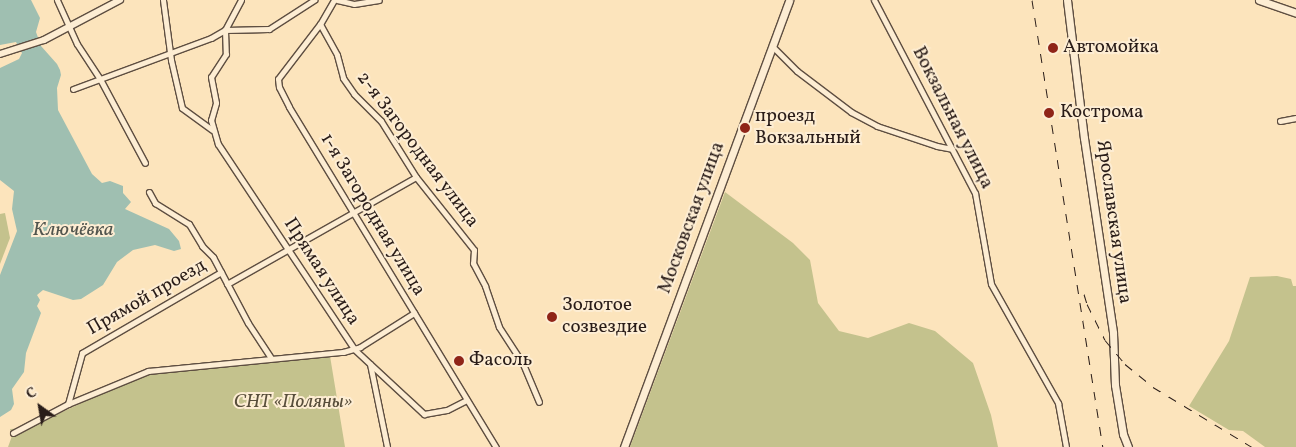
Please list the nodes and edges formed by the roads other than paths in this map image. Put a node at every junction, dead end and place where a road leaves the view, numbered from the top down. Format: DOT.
graph roads {
  1 [pos="57,0"];
  2 [pos="120,0"];
  3 [pos="163,0"];
  4 [pos="241,0"];
  5 [pos="314,0"];
  6 [pos="335,0"];
  7 [pos="379,0"];
  8 [pos="789,0"];
  9 [pos="874,0"];
  10 [pos="1068,0"];
  11 [pos="1259,0"];
  12 [pos="1296,13"];
  13 [pos="320,24"];
  14 [pos="69,26"];
  15 [pos="225,30"];
  16 [pos="772,46"];
  17 [pos="170,52"];
  18 [pos="0,54"];
  19 [pos="100,79"];
  20 [pos="73,89"];
  21 [pos="1296,118"];
  22 [pos="1280,121"];
  23 [pos="212,130"];
  24 [pos="952,149"];
  25 [pos="145,163"];
  26 [pos="416,177"];
  27 [pos="149,192"];
  28 [pos="354,214"];
  29 [pos="289,249"];
  30 [pos="221,272"];
  31 [pos="227,284"];
  32 [pos="414,313"];
  33 [pos="354,349"];
  34 [pos="271,358"];
  35 [pos="369,363"];
  36 [pos="467,400"];
  37 [pos="539,402"];
  38 [pos="68,404"];
  39 [pos="13,433"];
  40 [pos="387,447"];
  41 [pos="496,447"];
  42 [pos="624,447"];
  43 [pos="1066,447"];
  44 [pos="1128,447"];
  1 -- 14 [label="street"];
  2 -- 14 [label="street"];
  3 -- 17 [label="street"];
  4 -- 15 [label="street"];
  5 -- 15 [label="street"];
  6 -- 7 [label="street"];
  6 -- 13 [label="street, 1-я Загородная улица"];
  8 -- 16 [label="main road, Московская улица"];
  9 -- 24 [label="street, Вокзальная улица"];
  10 -- 44 [label="main road, Ярославская улица"];
  11 -- 12 [label="main road"];
  13 -- 26 [label="street, 2-я Загородная улица"];
  13 -- 28 [label="street, 1-я Загородная улица"];
  14 -- 18 [label="street"];
  14 -- 19 [label="street"];
  15 -- 17 [label="street"];
  15 -- 23 [label="street"];
  16 -- 24 [label="street"];
  16 -- 42 [label="main road, Московская улица"];
  17 -- 19 [label="street"];
  17 -- 23 [label="street"];
  19 -- 20 [label="street"];
  19 -- 25 [label="street"];
  21 -- 22 [label="street"];
  23 -- 29 [label="street, Прямая улица"];
  24 -- 43 [label="street, Вокзальная улица"];
  26 -- 28 [label="street"];
  26 -- 37 [label="street, 2-я Загородная улица"];
  27 -- 30 [label="street, Прямой проезд"];
  28 -- 29 [label="street"];
  28 -- 32 [label="street, 1-я Загородная улица"];
  29 -- 31 [label="street"];
  29 -- 33 [label="street, Прямая улица"];
  30 -- 31 [label="street, Прямой проезд"];
  30 -- 38 [label="street, Прямой проезд"];
  31 -- 34 [label="street, Прямой проезд"];
  32 -- 33 [label="street"];
  32 -- 36 [label="street, 1-я Загородная улица"];
  33 -- 34 [label="street"];
  33 -- 35 [label="street, Прямая улица"];
  34 -- 38 [label="street"];
  35 -- 36 [label="street, Прямая улица"];
  35 -- 40 [label="street"];
  36 -- 41 [label="street, 1-я Загородная улица"];
  38 -- 39 [label="street"];
}
